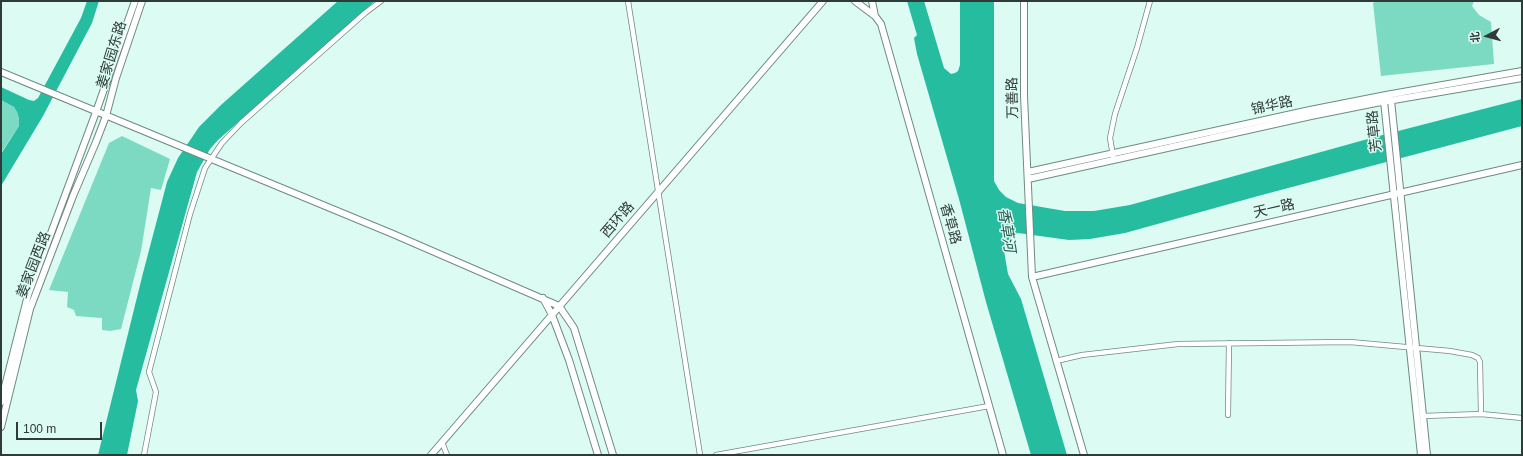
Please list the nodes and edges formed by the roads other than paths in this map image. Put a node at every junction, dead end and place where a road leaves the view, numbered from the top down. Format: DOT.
graph roads {
  1 [pos="135,1"];
  2 [pos="142,1"];
  3 [pos="381,1"];
  4 [pos="628,1"];
  5 [pos="823,1"];
  6 [pos="855,1"];
  7 [pos="872,1"];
  8 [pos="1024,1"];
  9 [pos="1150,1"];
  10 [pos="875,16"];
  11 [pos="1,72"];
  12 [pos="1522,72"];
  13 [pos="1522,78"];
  14 [pos="1386,95"];
  15 [pos="1391,100"];
  16 [pos="1384,102"];
  17 [pos="96,112"];
  18 [pos="106,116"];
  19 [pos="1391,130"];
  20 [pos="1113,157"];
  21 [pos="209,158"];
  22 [pos="1522,165"];
  23 [pos="1028,176"];
  24 [pos="659,190"];
  25 [pos="1397,194"];
  26 [pos="1032,277"];
  27 [pos="543,298"];
  28 [pos="560,306"];
  29 [pos="552,315"];
  30 [pos="1229,344"];
  31 [pos="1413,347"];
  32 [pos="1056,361"];
  33 [pos="1,402"];
  34 [pos="989,406"];
  35 [pos="1481,414"];
  36 [pos="1228,415"];
  37 [pos="1423,416"];
  38 [pos="1522,418"];
  39 [pos="1,428"];
  40 [pos="442,442"];
  41 [pos="144,455"];
  42 [pos="431,455"];
  43 [pos="447,455"];
  44 [pos="598,455"];
  45 [pos="612,455"];
  46 [pos="700,455"];
  47 [pos="716,455"];
  48 [pos="1003,455"];
  49 [pos="1084,455"];
  50 [pos="1421,455"];
  51 [pos="1427,455"];
  1 -- 17 [label="street, 姜家园东路"];
  2 -- 18 [label="street, 姜家园东路"];
  3 -- 21 [label="street"];
  4 -- 24 [label="street"];
  5 -- 24 [label="street, 西环路"];
  6 -- 10 [label="street"];
  7 -- 10 [label="street, 香草路"];
  8 -- 23 [label="street, 万善路"];
  9 -- 20 [label="street"];
  10 -- 34 [label="street, 香草路"];
  11 -- 17 [label="street"];
  12 -- 14 [label="street, 锦华路"];
  13 -- 15 [label="street, 锦华路"];
  14 -- 15 [label="street, 芳草路"];
  14 -- 16 [label="street, 芳草路"];
  14 -- 20 [label="street, 锦华路"];
  15 -- 16 [label="street, 锦华路"];
  15 -- 19 [label="street, 芳草路"];
  16 -- 19 [label="street, 芳草路"];
  16 -- 20 [label="street, 锦华路"];
  17 -- 18 [label="street"];
  17 -- 33 [label="street, 姜家园西路"];
  18 -- 21 [label="street"];
  18 -- 39 [label="street, 姜家园西路"];
  19 -- 25 [label="street, 芳草路"];
  20 -- 23 [label="street, 锦华路"];
  21 -- 27 [label="street"];
  21 -- 41 [label="street"];
  22 -- 25 [label="street, 天一路"];
  23 -- 26 [label="street, 万善路"];
  24 -- 28 [label="street, 西环路"];
  24 -- 46 [label="street"];
  25 -- 26 [label="street, 天一路"];
  25 -- 31 [label="street, 芳草路"];
  26 -- 32 [label="street, 万善路"];
  27 -- 28 [label="street"];
  27 -- 29 [label="street"];
  28 -- 29 [label="street, 西环路"];
  28 -- 45 [label="street"];
  29 -- 40 [label="street, 西环路"];
  29 -- 44 [label="street"];
  30 -- 31 [label="street"];
  30 -- 32 [label="street"];
  30 -- 36 [label="street"];
  31 -- 35 [label="street"];
  31 -- 37 [label="street, 芳草路"];
  31 -- 50 [label="street, 芳草路"];
  32 -- 49 [label="street, 万善路"];
  34 -- 47 [label="street"];
  34 -- 48 [label="street, 香草路"];
  35 -- 37 [label="street"];
  35 -- 38 [label="street"];
  37 -- 51 [label="street, 芳草路"];
  40 -- 42 [label="street, 西环路"];
  40 -- 43 [label="street"];
}
